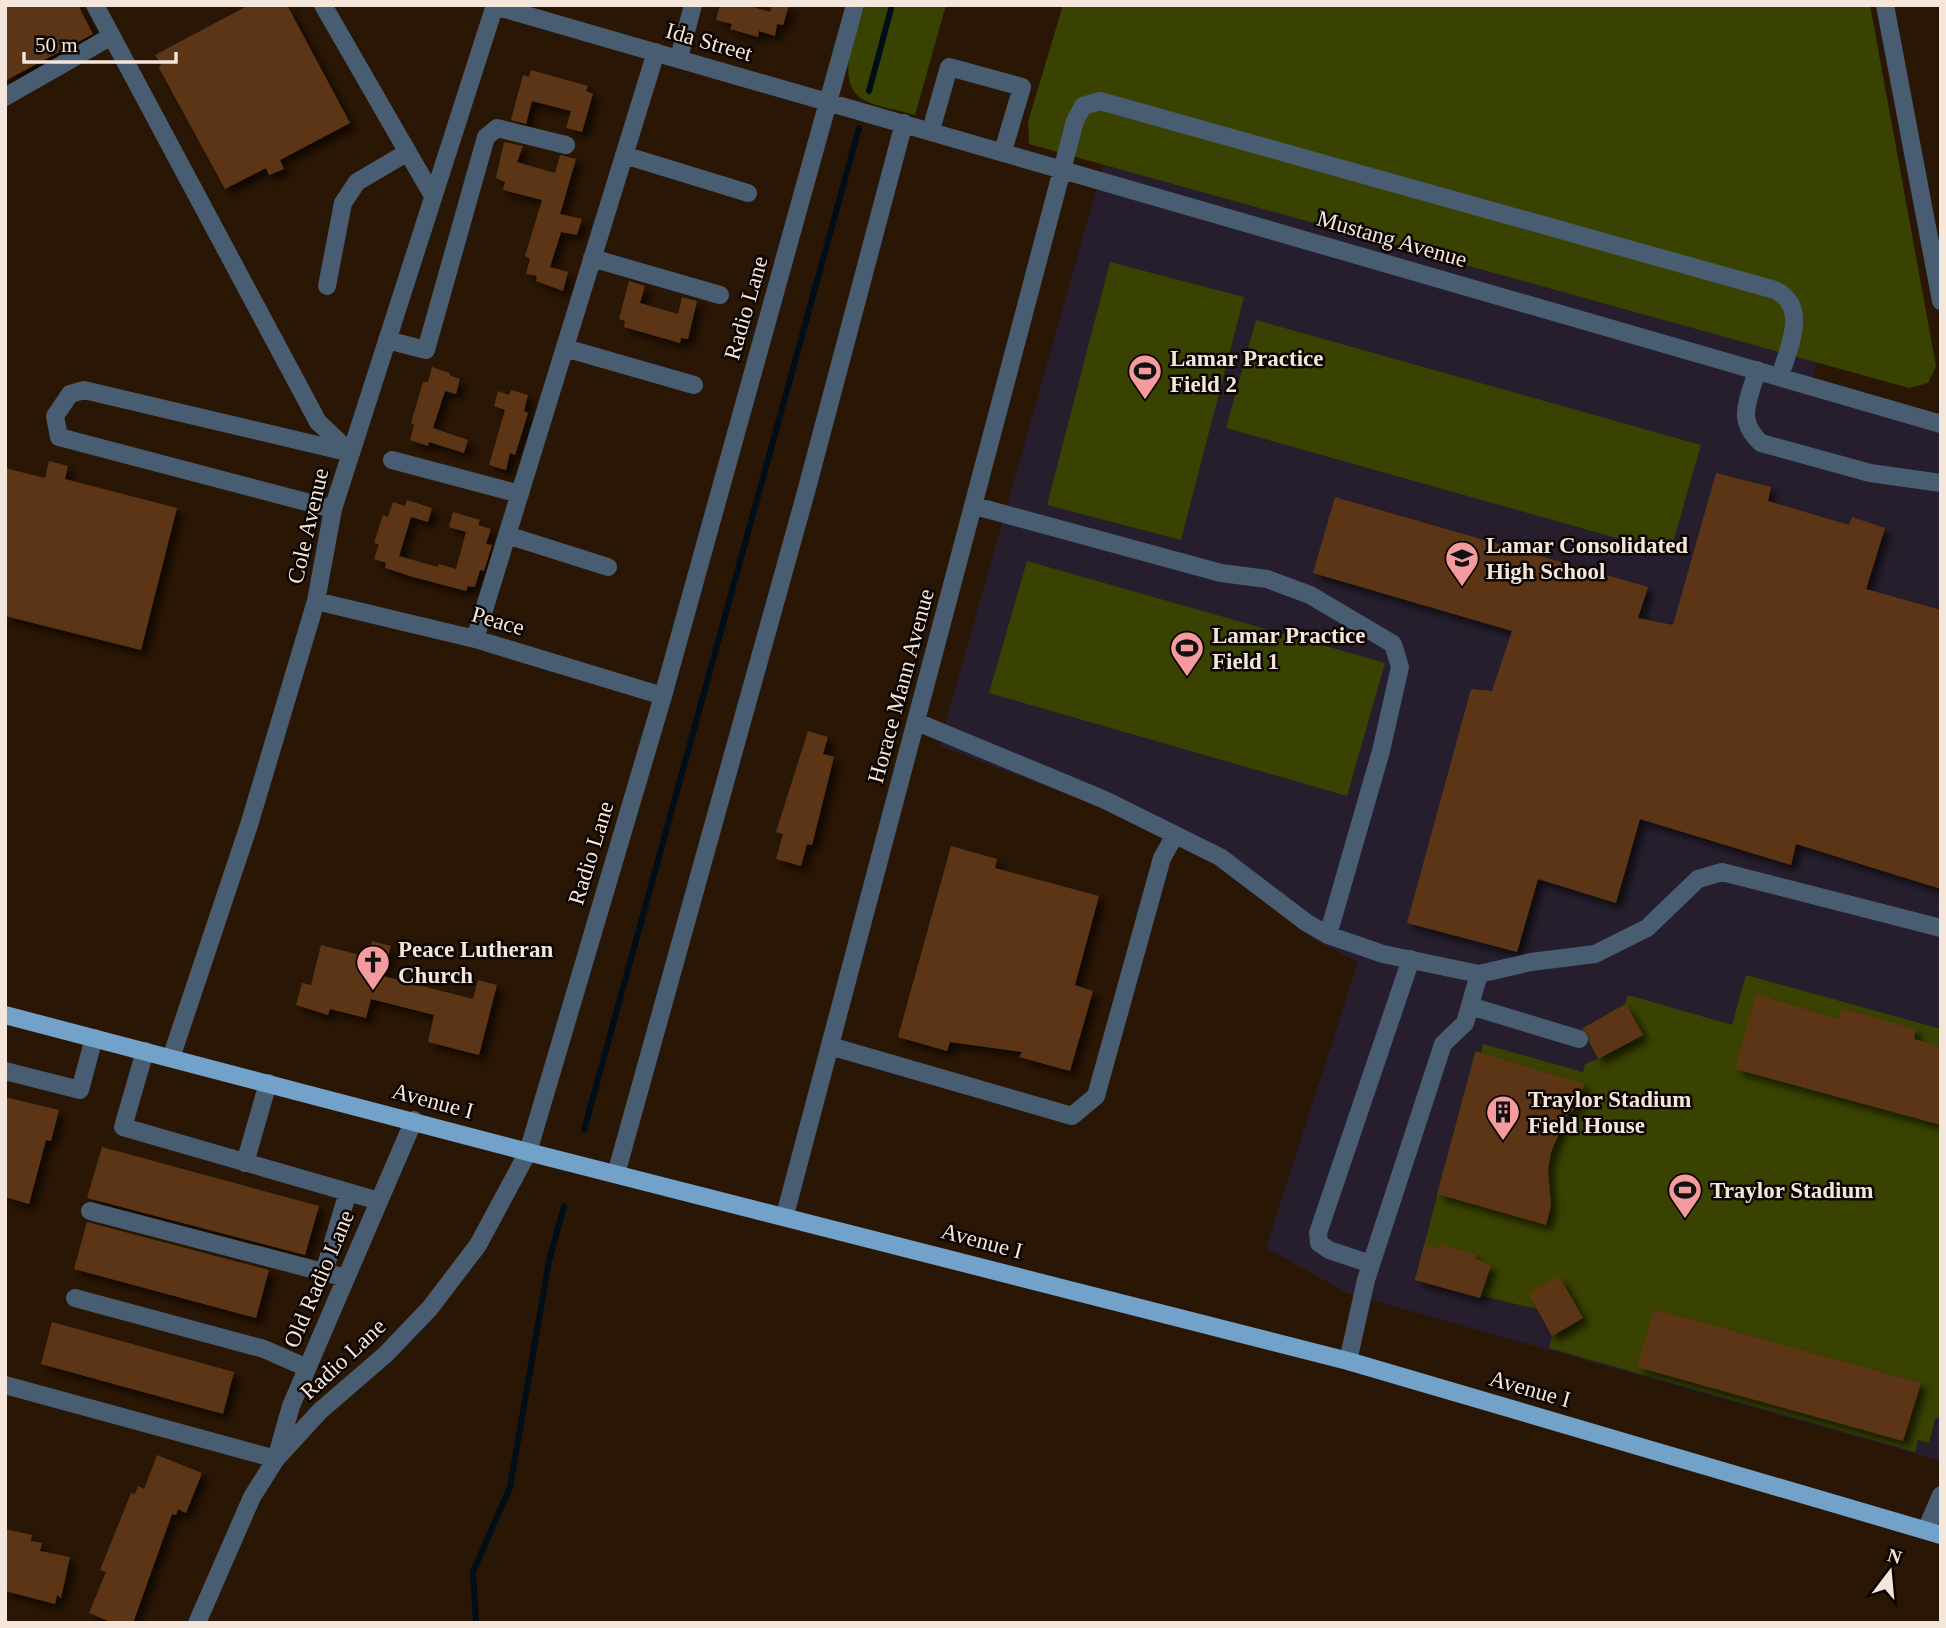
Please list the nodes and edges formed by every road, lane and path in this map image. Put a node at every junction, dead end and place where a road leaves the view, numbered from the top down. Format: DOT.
graph roads {
  1 [pos="95,5"];
  2 [pos="323,5"];
  3 [pos="693,5"];
  4 [pos="855,5"];
  5 [pos="1885,5"];
  6 [pos="495,6"];
  7 [pos="110,37"];
  8 [pos="656,52"];
  9 [pos="678,58"];
  10 [pos="5,97"];
  11 [pos="829,101"];
  12 [pos="904,123"];
  13 [pos="931,131"];
  14 [pos="566,145"];
  15 [pos="1003,151"];
  16 [pos="408,152"];
  17 [pos="624,155"];
  18 [pos="1063,169"];
  19 [pos="748,193"];
  20 [pos="433,197"];
  21 [pos="592,258"];
  22 [pos="327,286"];
  23 [pos="720,295"];
  24 [pos="1941,301"];
  25 [pos="387,340"];
  26 [pos="565,348"];
  27 [pos="1757,370"];
  28 [pos="1780,377"];
  29 [pos="694,386"];
  30 [pos="1941,424"];
  31 [pos="351,453"];
  32 [pos="392,460"];
  33 [pos="1941,483"];
  34 [pos="520,494"];
  35 [pos="975,506"];
  36 [pos="333,509"];
  37 [pos="507,535"];
  38 [pos="608,567"];
  39 [pos="316,601"];
  40 [pos="475,639"];
  41 [pos="663,696"];
  42 [pos="917,722"];
  43 [pos="1175,835"];
  44 [pos="1941,928"];
  45 [pos="1328,934"];
  46 [pos="1411,959"];
  47 [pos="1479,974"];
  48 [pos="1470,1006"];
  49 [pos="5,1015"];
  50 [pos="94,1038"];
  51 [pos="1579,1040"];
  52 [pos="830,1046"];
  53 [pos="145,1051"];
  54 [pos="171,1058"];
  55 [pos="5,1071"];
  56 [pos="268,1083"];
  57 [pos="414,1120"];
  58 [pos="528,1152"];
  59 [pos="245,1163"];
  60 [pos="616,1174"];
  61 [pos="348,1192"];
  62 [pos="379,1201"];
  63 [pos="90,1210"];
  64 [pos="785,1215"];
  65 [pos="324,1272"];
  66 [pos="1368,1272"];
  67 [pos="346,1278"];
  68 [pos="75,1298"];
  69 [pos="1348,1361"];
  70 [pos="307,1368"];
  71 [pos="5,1385"];
  72 [pos="276,1459"];
  73 [pos="1941,1495"];
  74 [pos="1933,1532"];
  75 [pos="197,1623"];
  1 -- 7 [label="street"];
  2 -- 16 [label="street"];
  3 -- 9 [label="street"];
  4 -- 11 [label="street, Radio Lane"];
  5 -- 24 [label="street"];
  6 -- 8 [label="street, Ida Street"];
  6 -- 20 [label="street, Cole Avenue"];
  7 -- 10 [label="street"];
  7 -- 31 [label="street"];
  8 -- 9 [label="street, Ida Street"];
  8 -- 17 [label="street"];
  9 -- 11 [label="street, Ida Street"];
  11 -- 12 [label="street, Mustang Avenue"];
  11 -- 41 [label="street, Radio Lane"];
  12 -- 13 [label="street, Mustang Avenue"];
  12 -- 60 [label="street"];
  13 -- 15 [label="street, Mustang Avenue"];
  13 -- 15 [label="street"];
  14 -- 25 [label="street"];
  15 -- 18 [label="street, Mustang Avenue"];
  16 -- 20 [label="street"];
  16 -- 22 [label="street"];
  17 -- 19 [label="street"];
  17 -- 21 [label="street"];
  18 -- 27 [label="street, Mustang Avenue"];
  18 -- 28 [label="street, Horace Mann Avenue"];
  18 -- 35 [label="street, Horace Mann Avenue"];
  20 -- 25 [label="street, Cole Avenue"];
  21 -- 23 [label="street"];
  21 -- 26 [label="street"];
  25 -- 31 [label="street, Cole Avenue"];
  26 -- 29 [label="street"];
  26 -- 34 [label="street"];
  27 -- 28 [label="street, Mustang Avenue"];
  27 -- 33 [label="street"];
  28 -- 30 [label="street, Mustang Avenue"];
  31 -- 36 [label="street, Cole Avenue"];
  31 -- 36 [label="street"];
  32 -- 34 [label="street"];
  34 -- 37 [label="street"];
  35 -- 42 [label="street, Horace Mann Avenue"];
  35 -- 45 [label="street"];
  36 -- 39 [label="street, Cole Avenue"];
  37 -- 38 [label="street"];
  37 -- 40 [label="street"];
  39 -- 40 [label="street, Peace"];
  39 -- 54 [label="street, Cole Avenue"];
  40 -- 41 [label="street, Peace"];
  41 -- 58 [label="street, Radio Lane"];
  42 -- 43 [label="street"];
  42 -- 52 [label="street, Horace Mann Avenue"];
  43 -- 45 [label="street"];
  43 -- 52 [label="street"];
  44 -- 47 [label="street"];
  45 -- 46 [label="street"];
  46 -- 47 [label="street"];
  46 -- 66 [label="street"];
  47 -- 48 [label="street"];
  48 -- 51 [label="street"];
  48 -- 66 [label="street"];
  49 -- 50 [label="main road, Avenue I"];
  50 -- 53 [label="main road, Avenue I"];
  50 -- 55 [label="street"];
  52 -- 64 [label="street, Horace Mann Avenue"];
  53 -- 54 [label="main road, Avenue I"];
  53 -- 59 [label="street"];
  54 -- 56 [label="main road, Avenue I"];
  56 -- 57 [label="main road, Avenue I"];
  56 -- 59 [label="street"];
  57 -- 58 [label="main road, Avenue I"];
  57 -- 62 [label="street, Old Radio Lane"];
  58 -- 60 [label="main road, Avenue I"];
  58 -- 72 [label="street, Radio Lane"];
  59 -- 61 [label="street"];
  60 -- 64 [label="main road, Avenue I"];
  61 -- 62 [label="street"];
  61 -- 65 [label="street"];
  62 -- 67 [label="street, Old Radio Lane"];
  63 -- 65 [label="street"];
  64 -- 69 [label="main road, Avenue I"];
  65 -- 67 [label="street"];
  66 -- 69 [label="street"];
  67 -- 70 [label="street, Old Radio Lane"];
  68 -- 70 [label="street"];
  69 -- 74 [label="main road, Avenue I"];
  70 -- 72 [label="street, Old Radio Lane"];
  71 -- 72 [label="street"];
  72 -- 75 [label="street, Radio Lane"];
  73 -- 74 [label="street"];
}
